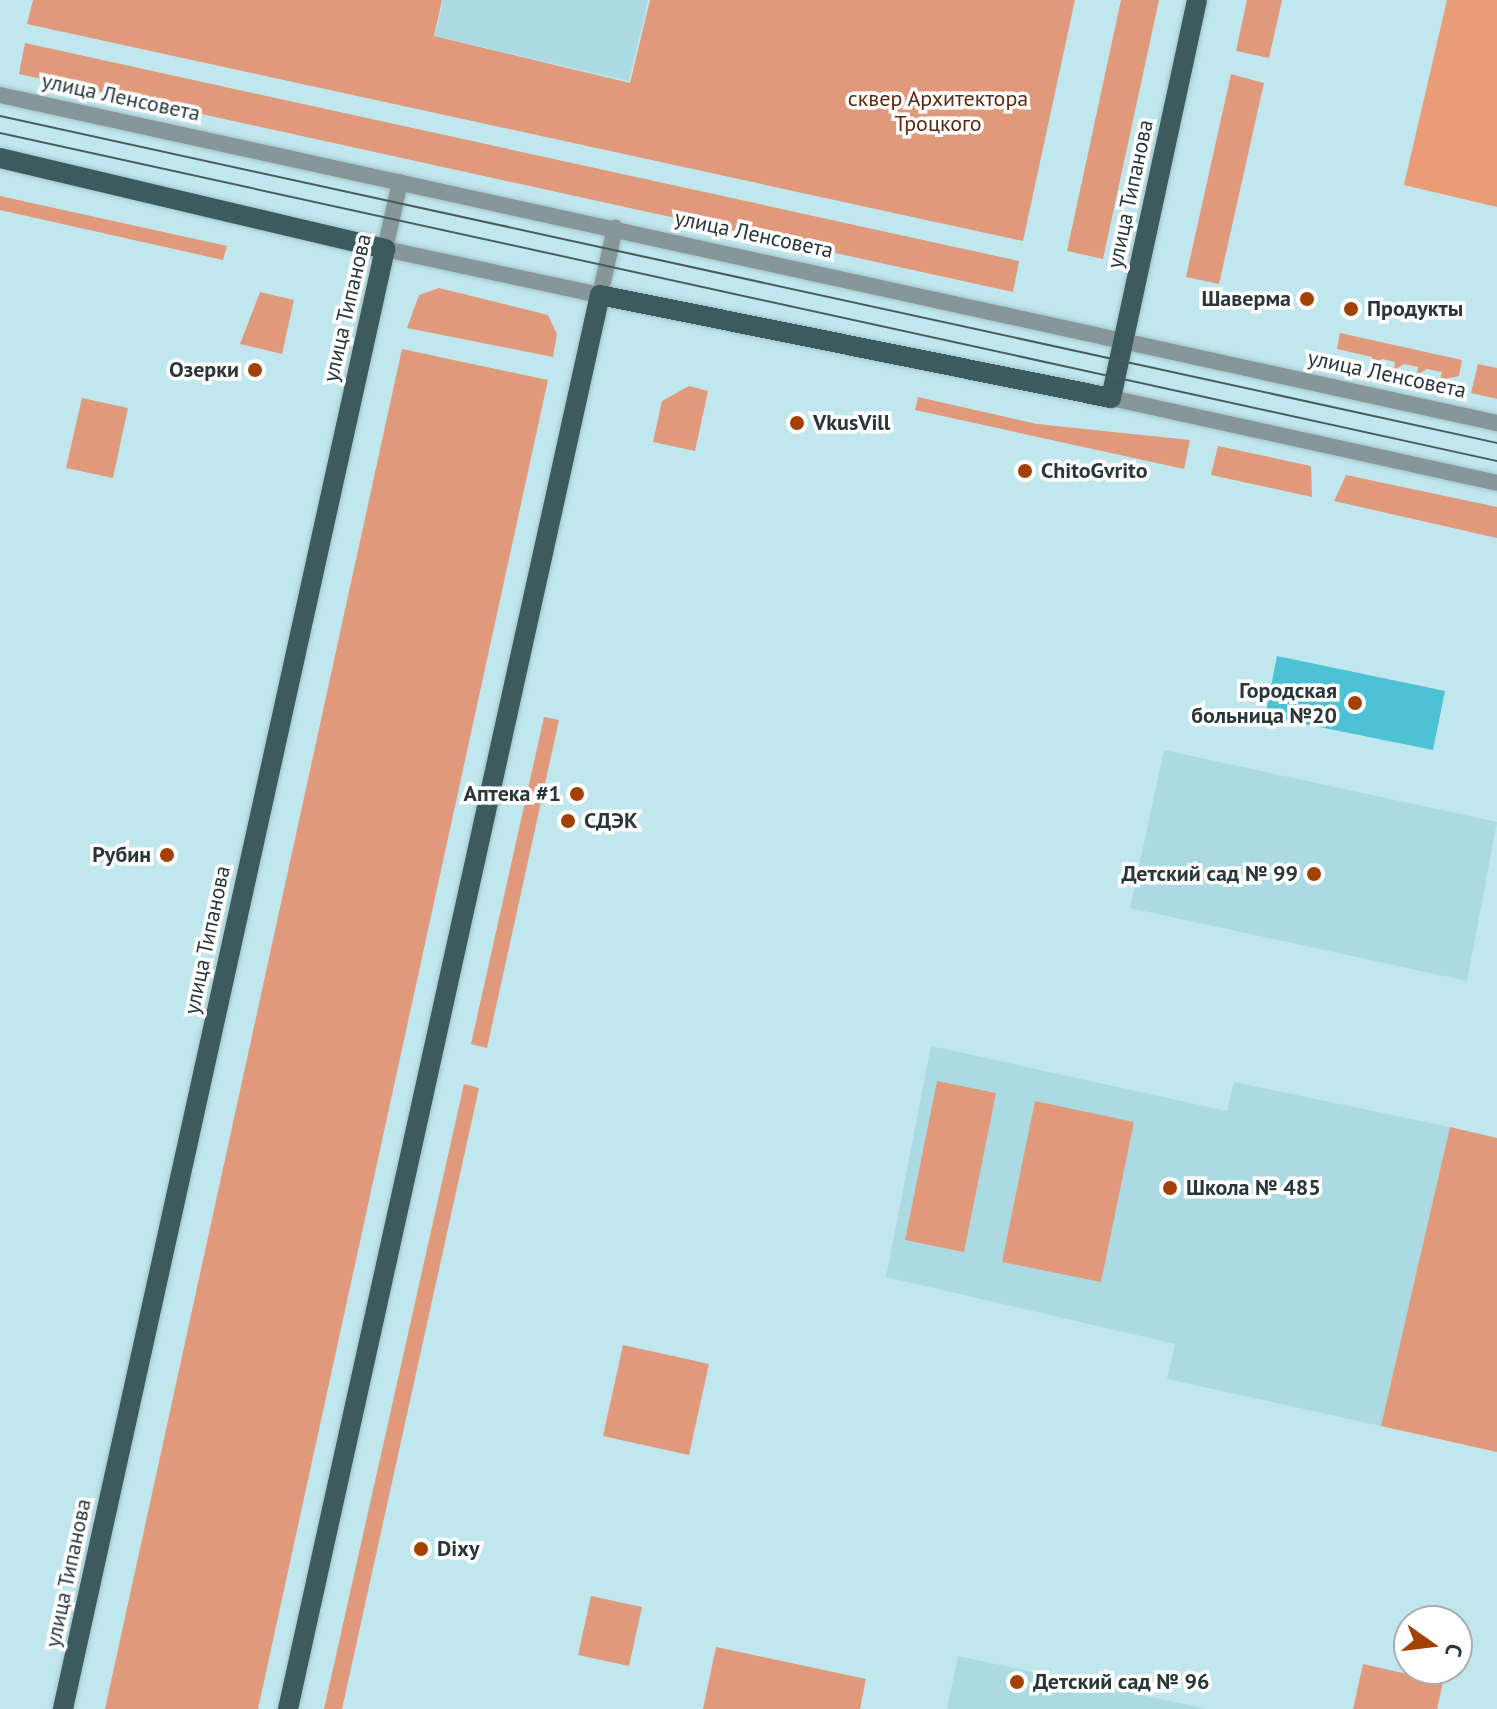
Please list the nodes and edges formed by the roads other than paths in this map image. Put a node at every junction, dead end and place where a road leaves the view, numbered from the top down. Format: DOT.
graph roads {
  1 [pos="1197,0"];
  2 [pos="0,95"];
  3 [pos="0,158"];
  4 [pos="400,182"];
  5 [pos="615,228"];
  6 [pos="385,249"];
  7 [pos="600,295"];
  8 [pos="1122,341"];
  9 [pos="1111,398"];
  10 [pos="1497,423"];
  11 [pos="1497,483"];
  12 [pos="63,1709"];
  13 [pos="288,1709"];
  1 -- 8 [label="main road, улица Типанова"];
  2 -- 4 [label="street, улица Ленсовета"];
  3 -- 6 [label="main road"];
  4 -- 5 [label="street, улица Ленсовета"];
  4 -- 6 [label="street, улица Типанова"];
  5 -- 7 [label="street"];
  5 -- 8 [label="street, улица Ленсовета"];
  6 -- 7 [label="street"];
  6 -- 12 [label="main road, улица Типанова"];
  7 -- 9 [label="main road"];
  7 -- 13 [label="main road"];
  8 -- 9 [label="main road, улица Типанова"];
  8 -- 10 [label="street, улица Ленсовета"];
  9 -- 11 [label="street"];
}
